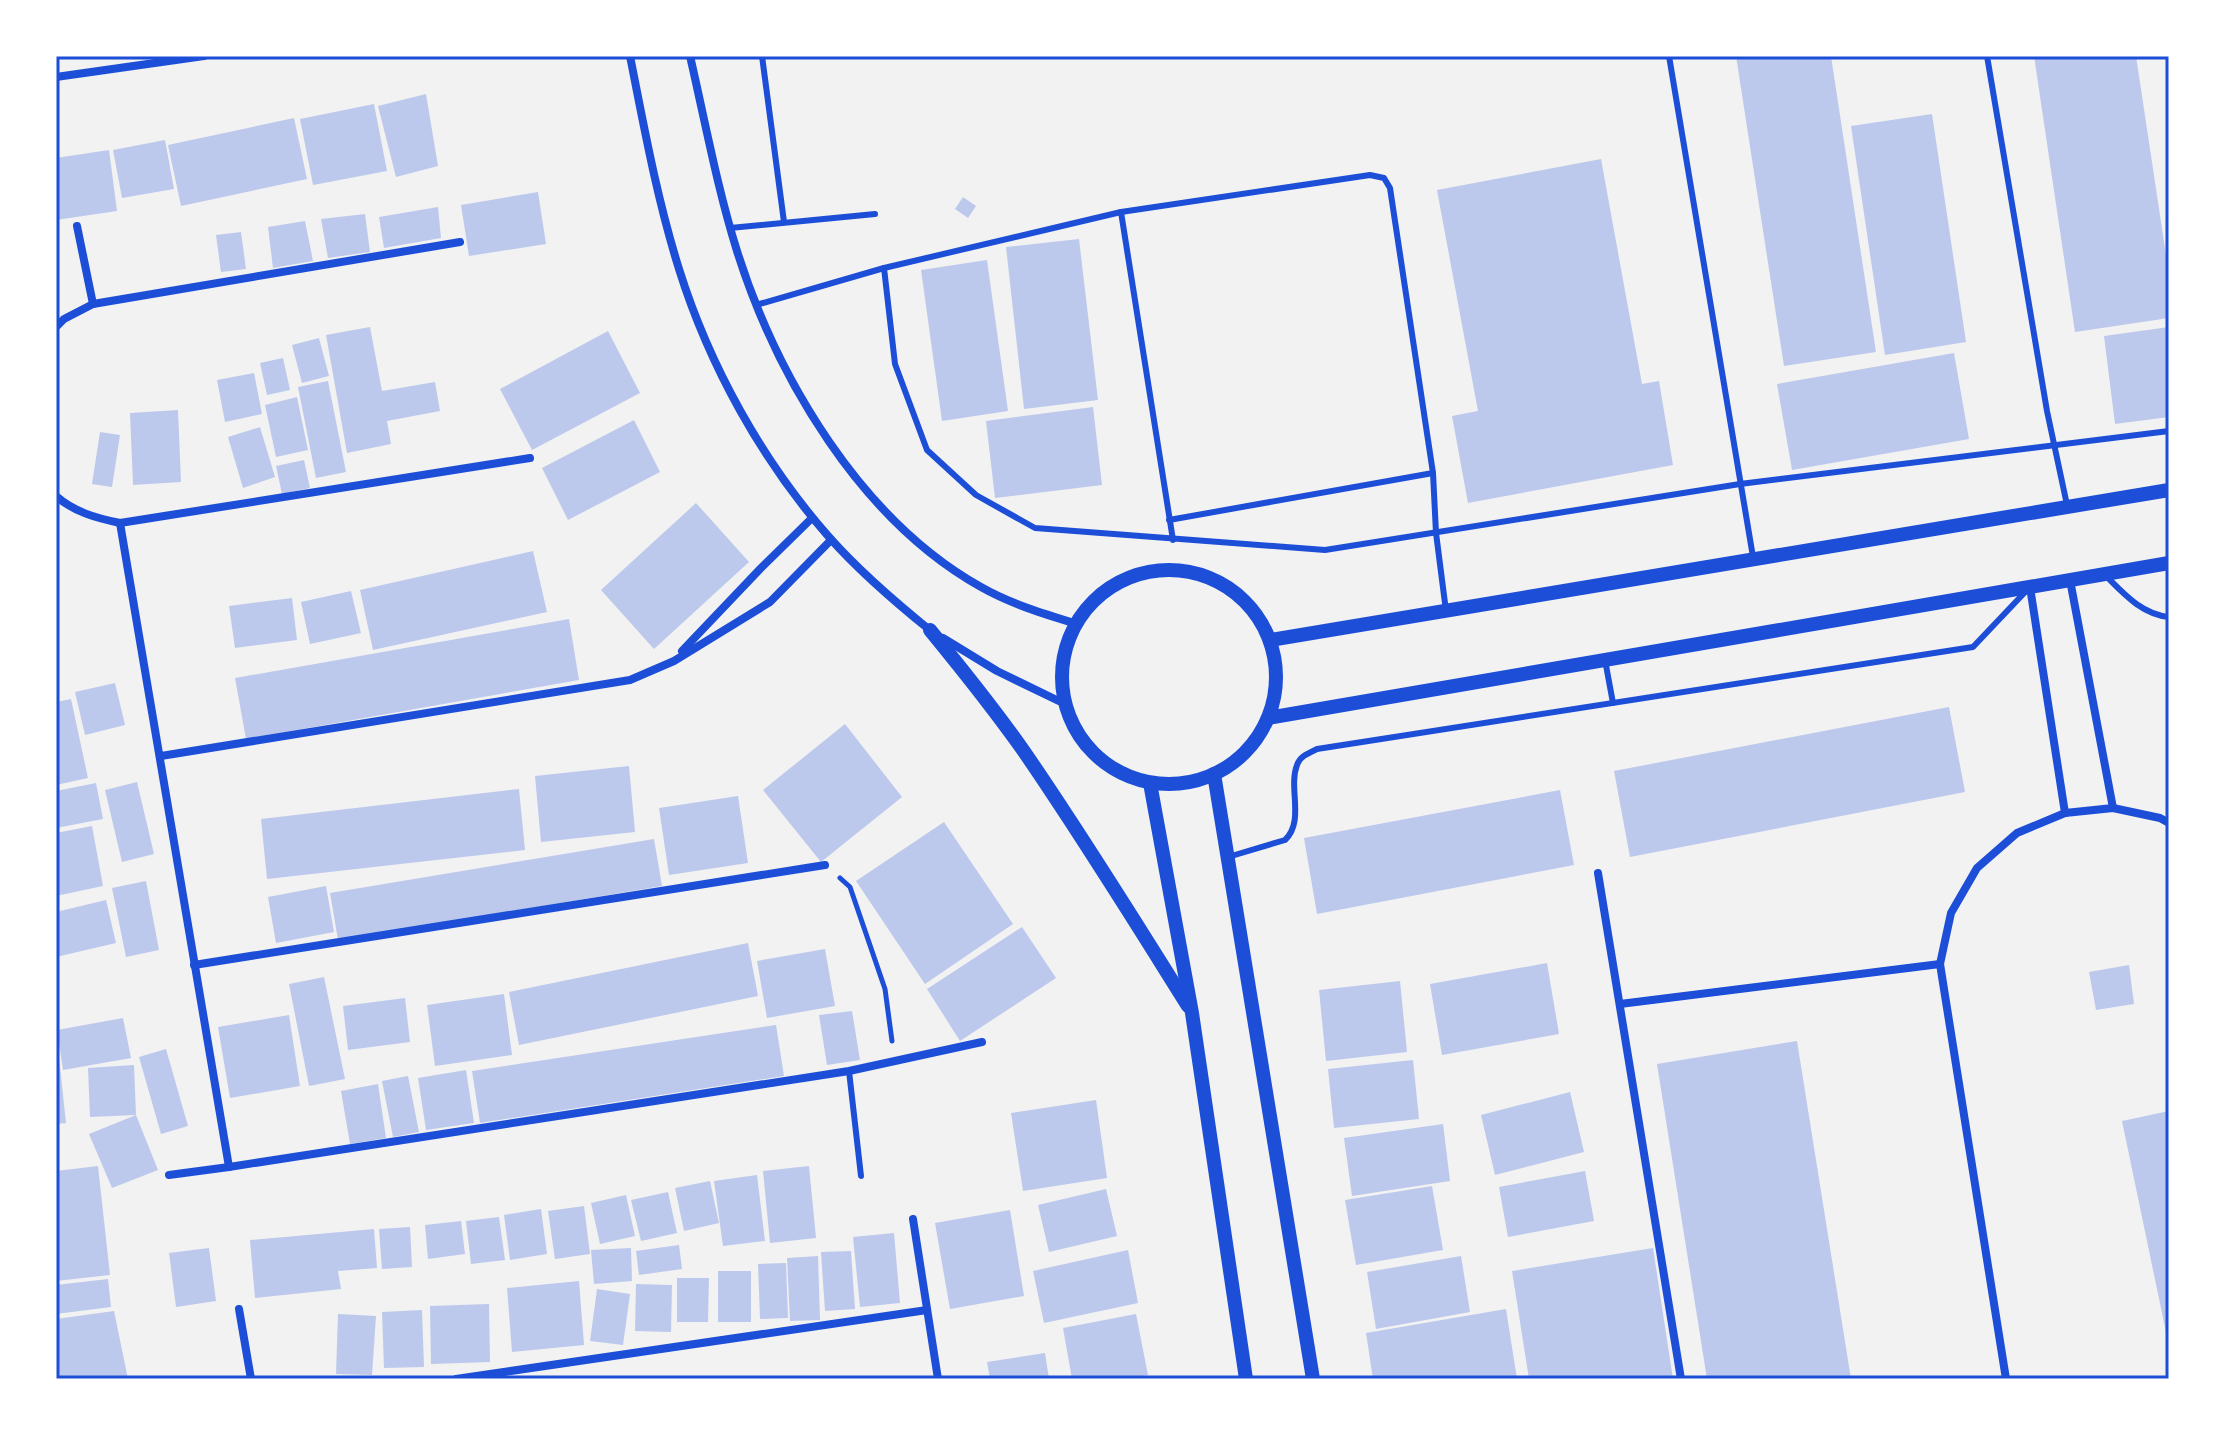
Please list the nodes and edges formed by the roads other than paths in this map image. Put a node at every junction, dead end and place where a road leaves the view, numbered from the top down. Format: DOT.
graph roads {
  1 [pos="204,56"];
  2 [pos="630,56"];
  3 [pos="690,56"];
  4 [pos="762,56"];
  5 [pos="1669,56"];
  6 [pos="1987,56"];
  7 [pos="56,77"];
  8 [pos="1121,212"];
  9 [pos="875,214"];
  10 [pos="784,222"];
  11 [pos="77,226"];
  12 [pos="730,228"];
  13 [pos="460,242"];
  14 [pos="884,268"];
  15 [pos="93,304"];
  16 [pos="756,305"];
  17 [pos="56,327"];
  18 [pos="2169,431"];
  19 [pos="2055,446"];
  20 [pos="530,458"];
  21 [pos="1433,473"];
  22 [pos="1740,484"];
  23 [pos="2169,490"];
  24 [pos="56,496"];
  25 [pos="2067,507"];
  26 [pos="812,518"];
  27 [pos="1169,520"];
  28 [pos="120,523"];
  29 [pos="1436,533"];
  30 [pos="831,540"];
  31 [pos="1173,540"];
  32 [pos="1753,560"];
  33 [pos="2169,563"];
  34 [pos="2104,574"];
  35 [pos="2070,580"];
  36 [pos="2030,587"];
  37 [pos="1446,611"];
  38 [pos="2169,617"];
  39 [pos="1077,624"];
  40 [pos="930,630"];
  41 [pos="1270,640"];
  42 [pos="1605,660"];
  43 [pos="674,661"];
  44 [pos="1613,703"];
  45 [pos="1065,704"];
  46 [pos="1268,718"];
  47 [pos="161,756"];
  48 [pos="1214,774"];
  49 [pos="1150,783"];
  50 [pos="2113,808"];
  51 [pos="2065,813"];
  52 [pos="2169,823"];
  53 [pos="1228,857"];
  54 [pos="825,865"];
  55 [pos="1598,873"];
  56 [pos="1940,964"];
  57 [pos="194,965"];
  58 [pos="1620,1004"];
  59 [pos="1192,1013"];
  60 [pos="982,1042"];
  61 [pos="849,1071"];
  62 [pos="229,1167"];
  63 [pos="169,1175"];
  64 [pos="861,1176"];
  65 [pos="913,1219"];
  66 [pos="239,1309"];
  67 [pos="927,1310"];
  68 [pos="251,1379"];
  69 [pos="456,1379"];
  70 [pos="938,1379"];
  71 [pos="1246,1379"];
  72 [pos="1313,1379"];
  73 [pos="1681,1379"];
  74 [pos="2006,1379"];
  1 -- 7 [label="street"];
  2 -- 26 [label="street"];
  3 -- 12 [label="street"];
  4 -- 10 [label="lane"];
  5 -- 22 [label="lane"];
  6 -- 19 [label="lane"];
  8 -- 14 [label="lane"];
  8 -- 21 [label="lane"];
  8 -- 27 [label="lane"];
  9 -- 10 [label="lane"];
  10 -- 12 [label="lane"];
  11 -- 15 [label="street"];
  12 -- 16 [label="street"];
  13 -- 15 [label="street"];
  14 -- 16 [label="lane"];
  14 -- 31 [label="lane"];
  15 -- 17 [label="street"];
  16 -- 39 [label="street"];
  18 -- 19 [label="lane"];
  19 -- 22 [label="lane"];
  19 -- 25 [label="lane"];
  20 -- 28 [label="street"];
  21 -- 27 [label="lane"];
  21 -- 29 [label="lane"];
  22 -- 29 [label="lane"];
  22 -- 32 [label="lane"];
  23 -- 25 [label="street"];
  24 -- 28 [label="street"];
  25 -- 32 [label="street"];
  26 -- 30 [label="street"];
  26 -- 43 [label="street"];
  27 -- 31 [label="lane"];
  28 -- 47 [label="street"];
  29 -- 31 [label="lane"];
  29 -- 37 [label="lane"];
  30 -- 40 [label="street"];
  30 -- 43 [label="street"];
  32 -- 37 [label="street"];
  33 -- 34 [label="street"];
  34 -- 35 [label="street"];
  34 -- 38 [label="lane"];
  35 -- 36 [label="street"];
  35 -- 50 [label="street"];
  36 -- 42 [label="street"];
  36 -- 44 [label="lane"];
  36 -- 51 [label="street"];
  37 -- 41 [label="street"];
  39 -- 41 [label="street"];
  39 -- 45 [label="street"];
  40 -- 45 [label="street"];
  40 -- 59 [label="street"];
  41 -- 46 [label="street"];
  42 -- 44 [label="lane"];
  42 -- 46 [label="street"];
  43 -- 47 [label="street"];
  44 -- 53 [label="lane"];
  45 -- 49 [label="street"];
  46 -- 48 [label="street"];
  47 -- 57 [label="street"];
  48 -- 49 [label="street"];
  48 -- 53 [label="street"];
  49 -- 59 [label="street"];
  50 -- 51 [label="street"];
  50 -- 52 [label="street"];
  51 -- 56 [label="street"];
  53 -- 72 [label="street"];
  54 -- 57 [label="street"];
  55 -- 58 [label="street"];
  56 -- 58 [label="street"];
  56 -- 74 [label="street"];
  57 -- 62 [label="street"];
  58 -- 73 [label="street"];
  59 -- 71 [label="street"];
  60 -- 61 [label="street"];
  61 -- 62 [label="street"];
  61 -- 64 [label="lane"];
  62 -- 63 [label="street"];
  65 -- 67 [label="street"];
  66 -- 68 [label="street"];
  67 -- 69 [label="street"];
  67 -- 70 [label="street"];
}
